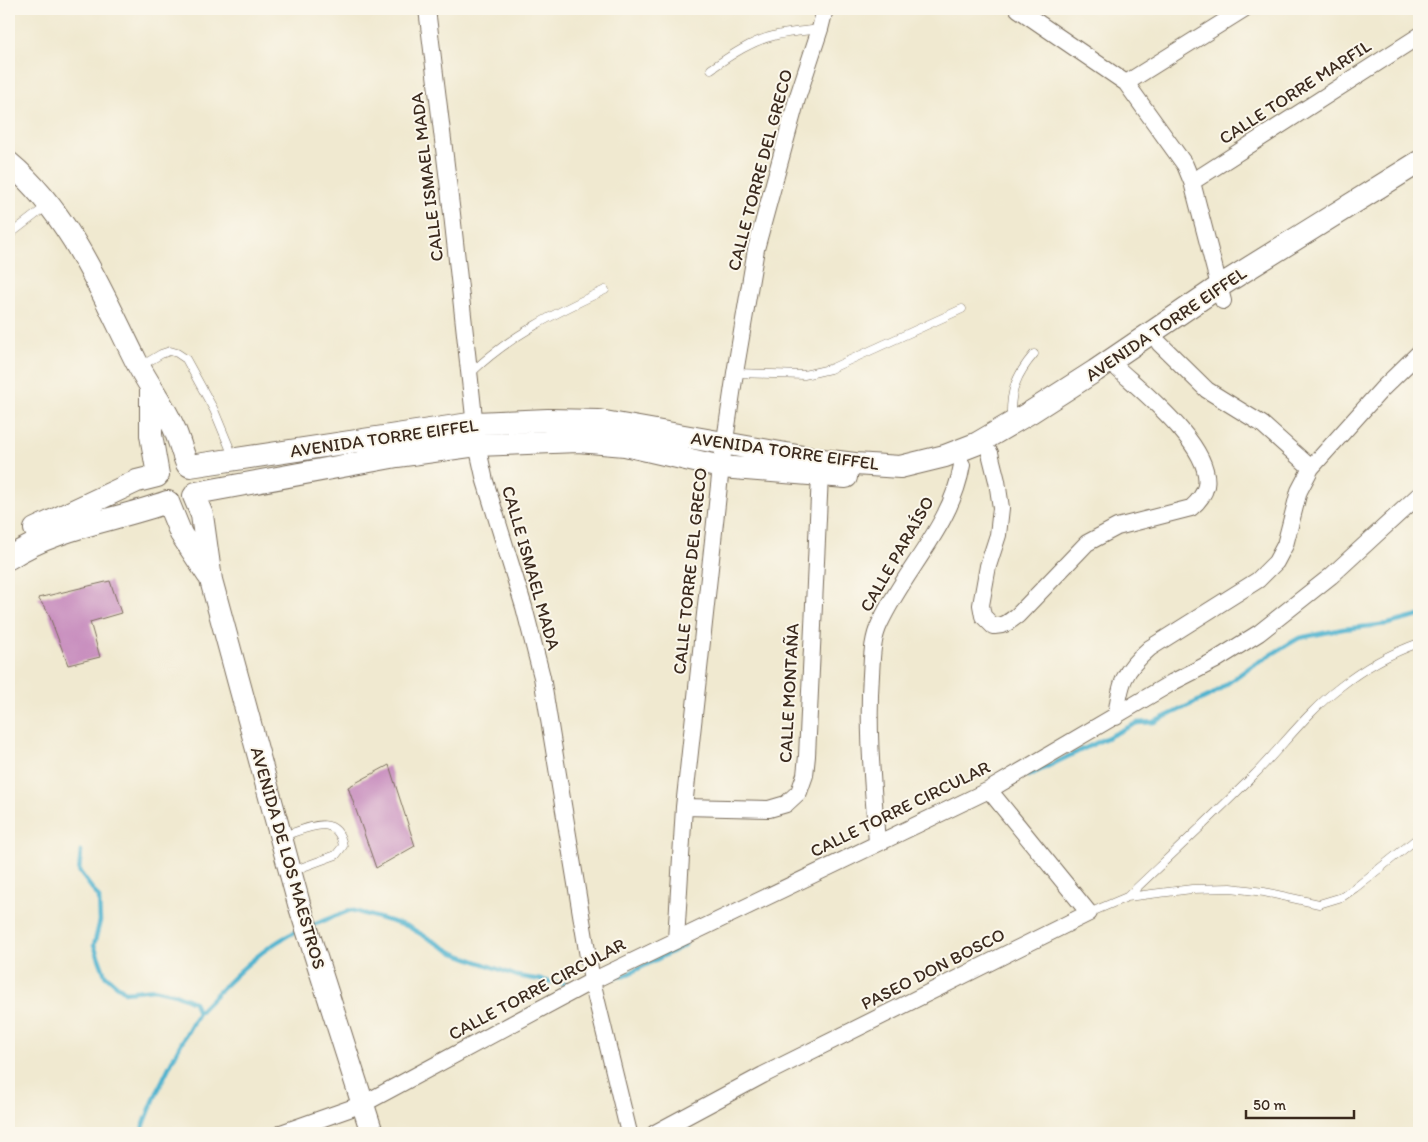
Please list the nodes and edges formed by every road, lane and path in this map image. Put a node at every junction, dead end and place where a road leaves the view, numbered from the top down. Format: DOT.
graph roads {
  1 [pos="427,9"];
  2 [pos="825,9"];
  3 [pos="1244,9"];
  4 [pos="1023,10"];
  5 [pos="820,29"];
  6 [pos="1419,36"];
  7 [pos="711,69"];
  8 [pos="1126,83"];
  9 [pos="1419,162"];
  10 [pos="9,163"];
  11 [pos="1419,177"];
  12 [pos="1192,182"];
  13 [pos="50,204"];
  14 [pos="9,234"];
  15 [pos="605,290"];
  16 [pos="1221,294"];
  17 [pos="962,310"];
  18 [pos="1159,343"];
  19 [pos="1419,353"];
  20 [pos="1034,354"];
  21 [pos="140,367"];
  22 [pos="1118,370"];
  23 [pos="736,373"];
  24 [pos="469,375"];
  25 [pos="151,388"];
  26 [pos="1011,424"];
  27 [pos="476,434"];
  28 [pos="725,444"];
  29 [pos="990,453"];
  30 [pos="235,459"];
  31 [pos="188,465"];
  32 [pos="962,465"];
  33 [pos="721,467"];
  34 [pos="1311,468"];
  35 [pos="820,475"];
  36 [pos="158,476"];
  37 [pos="195,495"];
  38 [pos="1419,495"];
  39 [pos="167,502"];
  40 [pos="9,543"];
  41 [pos="9,558"];
  42 [pos="211,580"];
  43 [pos="1419,643"];
  44 [pos="1116,717"];
  45 [pos="989,790"];
  46 [pos="684,807"];
  47 [pos="281,837"];
  48 [pos="1419,837"];
  49 [pos="877,843"];
  50 [pos="290,872"];
  51 [pos="1127,897"];
  52 [pos="1089,913"];
  53 [pos="676,940"];
  54 [pos="592,981"];
  55 [pos="363,1104"];
  56 [pos="281,1133"];
  57 [pos="372,1133"];
  58 [pos="629,1133"];
  59 [pos="654,1133"];
  1 -- 24 [label="street, CALLE ISMAEL MADA"];
  2 -- 5 [label="street, CALLE TORRE DEL GRECO"];
  3 -- 8 [label="street"];
  4 -- 8 [label="street"];
  5 -- 7 [label="lane"];
  5 -- 23 [label="street, CALLE TORRE DEL GRECO"];
  6 -- 12 [label="street, CALLE TORRE MARFIL"];
  8 -- 12 [label="street"];
  9 -- 16 [label="street, AVENIDA TORRE EIFFEL"];
  10 -- 13 [label="street"];
  11 -- 16 [label="street, AVENIDA TORRE EIFFEL"];
  12 -- 16 [label="street"];
  13 -- 14 [label="lane"];
  13 -- 21 [label="street"];
  15 -- 24 [label="lane"];
  16 -- 18 [label="street, AVENIDA TORRE EIFFEL"];
  16 -- 26 [label="street, AVENIDA TORRE EIFFEL"];
  17 -- 23 [label="lane"];
  18 -- 22 [label="street, AVENIDA TORRE EIFFEL"];
  18 -- 34 [label="street"];
  19 -- 34 [label="street"];
  20 -- 26 [label="lane"];
  21 -- 25 [label="street"];
  21 -- 30 [label="lane"];
  22 -- 29 [label="street, AVENIDA TORRE EIFFEL"];
  22 -- 29 [label="street"];
  23 -- 28 [label="street, CALLE TORRE DEL GRECO"];
  24 -- 27 [label="street, CALLE ISMAEL MADA"];
  25 -- 31 [label="street"];
  25 -- 36 [label="street"];
  26 -- 28 [label="street, AVENIDA TORRE EIFFEL"];
  27 -- 28 [label="street, AVENIDA TORRE EIFFEL"];
  27 -- 30 [label="street, AVENIDA TORRE EIFFEL"];
  27 -- 33 [label="street, AVENIDA TORRE EIFFEL"];
  27 -- 37 [label="street, AVENIDA TORRE EIFFEL"];
  27 -- 54 [label="street, CALLE ISMAEL MADA"];
  28 -- 33 [label="street, CALLE TORRE DEL GRECO"];
  29 -- 32 [label="street, AVENIDA TORRE EIFFEL"];
  30 -- 31 [label="street, AVENIDA TORRE EIFFEL"];
  31 -- 36 [label="street"];
  31 -- 37 [label="street"];
  32 -- 35 [label="street, AVENIDA TORRE EIFFEL"];
  32 -- 49 [label="street, CALLE PARAÍSO"];
  33 -- 35 [label="street, AVENIDA TORRE EIFFEL"];
  33 -- 46 [label="street, CALLE TORRE DEL GRECO"];
  34 -- 44 [label="street"];
  35 -- 46 [label="street, CALLE MONTAÑA"];
  36 -- 39 [label="street"];
  36 -- 40 [label="street"];
  37 -- 39 [label="street"];
  37 -- 42 [label="street, AVENIDA DE LOS MAESTROS"];
  38 -- 44 [label="street, CALLE TORRE CIRCULAR"];
  39 -- 41 [label="street"];
  39 -- 42 [label="street, AVENIDA DE LOS MAESTROS"];
  42 -- 47 [label="street, AVENIDA DE LOS MAESTROS"];
  43 -- 51 [label="lane"];
  44 -- 45 [label="street, CALLE TORRE CIRCULAR"];
  45 -- 49 [label="street, CALLE TORRE CIRCULAR"];
  45 -- 52 [label="street"];
  46 -- 53 [label="street, CALLE TORRE DEL GRECO"];
  47 -- 50 [label="street, AVENIDA DE LOS MAESTROS"];
  47 -- 50 [label="lane"];
  48 -- 51 [label="lane"];
  49 -- 53 [label="street, CALLE TORRE CIRCULAR"];
  50 -- 55 [label="street, AVENIDA DE LOS MAESTROS"];
  51 -- 52 [label="lane"];
  52 -- 59 [label="street, PASEO DON BOSCO"];
  53 -- 54 [label="street, CALLE TORRE CIRCULAR"];
  54 -- 55 [label="street, CALLE TORRE CIRCULAR"];
  54 -- 58 [label="street, CALLE ISMAEL MADA"];
  55 -- 56 [label="street, CALLE TORRE CIRCULAR"];
  55 -- 57 [label="street, AVENIDA DE LOS MAESTROS"];
}
